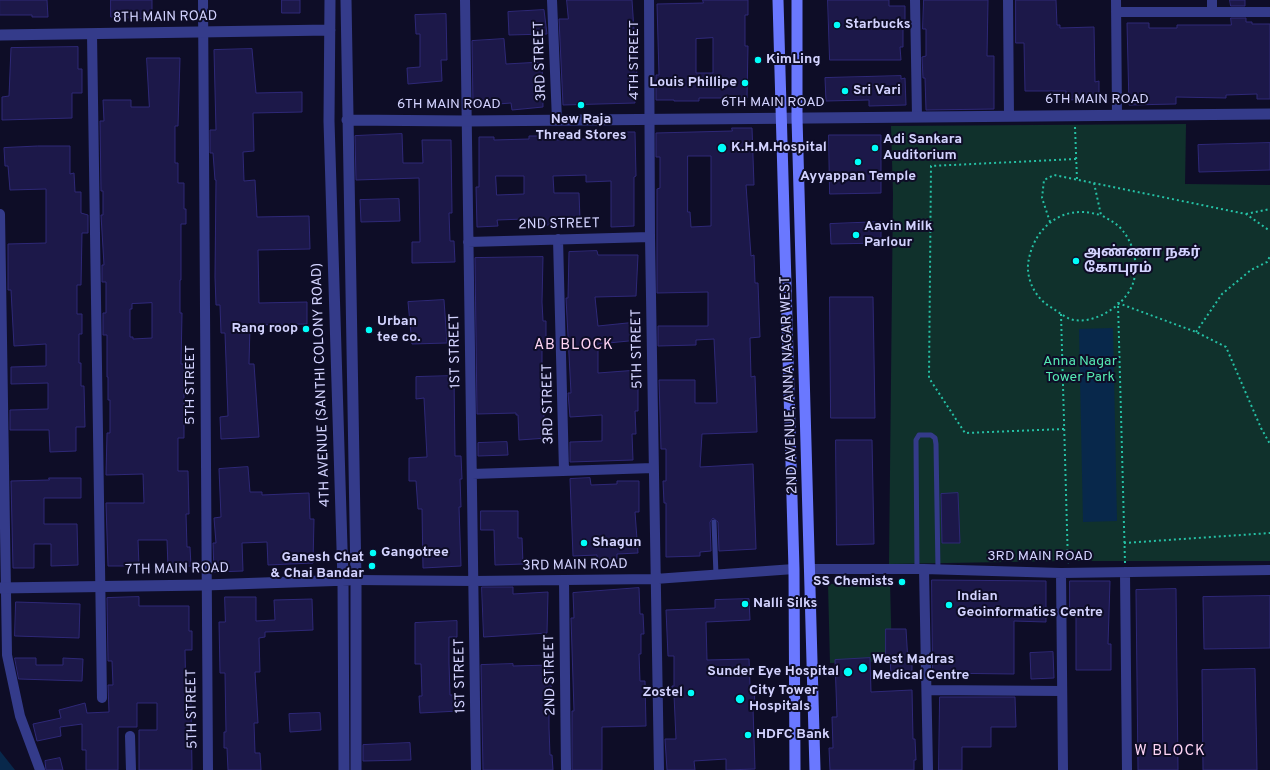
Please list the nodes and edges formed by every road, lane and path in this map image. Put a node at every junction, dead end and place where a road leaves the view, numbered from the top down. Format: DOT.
graph roads {
  1 [pos="203,0"];
  2 [pos="330,0"];
  3 [pos="346,0"];
  4 [pos="465,0"];
  5 [pos="552,0"];
  6 [pos="649,0"];
  7 [pos="778,0"];
  8 [pos="797,0"];
  9 [pos="915,0"];
  10 [pos="1008,0"];
  11 [pos="1116,0"];
  12 [pos="1212,0"];
  13 [pos="1116,12"];
  14 [pos="1212,12"];
  15 [pos="1270,12"];
  16 [pos="330,30"];
  17 [pos="204,32"];
  18 [pos="92,34"];
  19 [pos="0,35"];
  20 [pos="1270,114"];
  21 [pos="1117,115"];
  22 [pos="1009,116"];
  23 [pos="1074,116"];
  24 [pos="917,117"];
  25 [pos="780,118"];
  26 [pos="797,118"];
  27 [pos="649,119"];
  28 [pos="347,120"];
  29 [pos="557,120"];
  30 [pos="466,121"];
  31 [pos="1076,158"];
  32 [pos="1077,180"];
  33 [pos="1094,183"];
  34 [pos="1270,209"];
  35 [pos="0,214"];
  36 [pos="1246,214"];
  37 [pos="1101,215"];
  38 [pos="1050,222"];
  39 [pos="1270,231"];
  40 [pos="650,237"];
  41 [pos="558,239"];
  42 [pos="468,242"];
  43 [pos="1270,256"];
  44 [pos="1118,303"];
  45 [pos="1061,313"];
  46 [pos="1196,332"];
  47 [pos="1064,429"];
  48 [pos="1270,444"];
  49 [pos="653,468"];
  50 [pos="564,471"];
  51 [pos="472,474"];
  52 [pos="2,487"];
  53 [pos="714,522"];
  54 [pos="1270,533"];
  55 [pos="1124,543"];
  56 [pos="794,569"];
  57 [pos="810,569"];
  58 [pos="920,569"];
  59 [pos="938,570"];
  60 [pos="1270,570"];
  61 [pos="1125,572"];
  62 [pos="1064,573"];
  63 [pos="716,575"];
  64 [pos="655,579"];
  65 [pos="343,580"];
  66 [pos="356,580"];
  67 [pos="564,580"];
  68 [pos="474,582"];
  69 [pos="206,585"];
  70 [pos="100,587"];
  71 [pos="3,588"];
  72 [pos="926,690"];
  73 [pos="1062,691"];
  74 [pos="102,698"];
  75 [pos="130,736"];
  76 [pos="40,770"];
  77 [pos="131,770"];
  78 [pos="208,770"];
  79 [pos="344,770"];
  80 [pos="356,770"];
  81 [pos="476,770"];
  82 [pos="566,770"];
  83 [pos="659,770"];
  84 [pos="795,770"];
  85 [pos="815,770"];
  86 [pos="928,770"];
  87 [pos="1063,770"];
  88 [pos="1127,770"];
  1 -- 17 [label="street, 5TH STREET"];
  2 -- 16 [label="street, 4TH AVENUE (SANTHI COLONY ROAD)"];
  3 -- 28 [label="street, 4TH AVENUE (SANTHI COLONY ROAD)"];
  4 -- 30 [label="street"];
  5 -- 29 [label="street, 3RD STREET"];
  6 -- 27 [label="street, 4TH STREET"];
  7 -- 25 [label="main road, 2ND AVENUE, ANNA NAGAR WEST"];
  8 -- 26 [label="main road, 2ND AVENUE, ANNA NAGAR WEST"];
  9 -- 24 [label="street"];
  10 -- 22 [label="street"];
  11 -- 13 [label="street"];
  12 -- 14 [label="street"];
  13 -- 14 [label="street"];
  13 -- 21 [label="street"];
  14 -- 15 [label="street"];
  16 -- 17 [label="street, 8TH MAIN ROAD"];
  16 -- 65 [label="street, 4TH AVENUE (SANTHI COLONY ROAD)"];
  17 -- 18 [label="street, 8TH MAIN ROAD"];
  17 -- 69 [label="street, 5TH STREET"];
  18 -- 19 [label="street, 8TH MAIN ROAD"];
  18 -- 70 [label="street"];
  20 -- 21 [label="street, 6TH MAIN ROAD"];
  21 -- 23 [label="street, 6TH MAIN ROAD"];
  22 -- 23 [label="street, 6TH MAIN ROAD"];
  22 -- 24 [label="street, 6TH MAIN ROAD"];
  23 -- 31 [label="path"];
  24 -- 26 [label="street, 6TH MAIN ROAD"];
  25 -- 26 [label="street, 6TH MAIN ROAD"];
  25 -- 27 [label="street, 6TH MAIN ROAD"];
  25 -- 56 [label="main road, 2ND AVENUE, ANNA NAGAR WEST"];
  26 -- 57 [label="main road, 2ND AVENUE, ANNA NAGAR WEST"];
  27 -- 29 [label="street, 6TH MAIN ROAD"];
  27 -- 40 [label="street, 5TH STREET"];
  28 -- 30 [label="street, 6TH MAIN ROAD"];
  28 -- 66 [label="street, 4TH AVENUE (SANTHI COLONY ROAD)"];
  29 -- 30 [label="street, 6TH MAIN ROAD"];
  30 -- 42 [label="street, 1ST STREET"];
  31 -- 32 [label="path"];
  31 -- 47 [label="path"];
  32 -- 33 [label="path"];
  32 -- 38 [label="path"];
  33 -- 36 [label="path"];
  33 -- 37 [label="path"];
  34 -- 36 [label="path"];
  35 -- 52 [label="street"];
  36 -- 39 [label="path"];
  37 -- 38 [label="path"];
  37 -- 44 [label="path"];
  38 -- 45 [label="path"];
  40 -- 41 [label="street, 2ND STREET"];
  40 -- 49 [label="street, 5TH STREET"];
  41 -- 42 [label="street, 2ND STREET"];
  41 -- 50 [label="street, 3RD STREET"];
  42 -- 51 [label="street, 1ST STREET"];
  43 -- 46 [label="path"];
  44 -- 45 [label="path"];
  44 -- 46 [label="path"];
  44 -- 55 [label="path"];
  45 -- 47 [label="path"];
  46 -- 48 [label="path"];
  47 -- 62 [label="path"];
  49 -- 50 [label="street"];
  49 -- 64 [label="street, 5TH STREET"];
  50 -- 51 [label="street"];
  51 -- 68 [label="street, 1ST STREET"];
  52 -- 71 [label="street"];
  53 -- 63 [label="lane"];
  54 -- 55 [label="path"];
  55 -- 61 [label="path"];
  56 -- 63 [label="street, 3RD MAIN ROAD"];
  56 -- 84 [label="main road, 2ND AVENUE, ANNA NAGAR WEST"];
  57 -- 58 [label="street, 3RD MAIN ROAD"];
  57 -- 85 [label="main road, 2ND AVENUE, ANNA NAGAR WEST"];
  58 -- 59 [label="street, 3RD MAIN ROAD"];
  58 -- 59 [label="lane"];
  58 -- 72 [label="street"];
  59 -- 62 [label="street, 3RD MAIN ROAD"];
  60 -- 61 [label="street, 3RD MAIN ROAD"];
  61 -- 62 [label="street, 3RD MAIN ROAD"];
  61 -- 88 [label="street"];
  62 -- 73 [label="street"];
  63 -- 64 [label="street, 3RD MAIN ROAD"];
  64 -- 67 [label="street, 3RD MAIN ROAD"];
  64 -- 83 [label="street"];
  65 -- 66 [label="street, 7TH MAIN ROAD"];
  65 -- 69 [label="street, 7TH MAIN ROAD"];
  65 -- 79 [label="street, 4TH AVENUE (SANTHI COLONY ROAD)"];
  66 -- 68 [label="street, 3RD MAIN ROAD"];
  66 -- 80 [label="street, 4TH AVENUE (SANTHI COLONY ROAD)"];
  67 -- 68 [label="street, 3RD MAIN ROAD"];
  67 -- 82 [label="street, 2ND STREET"];
  68 -- 81 [label="street, 1ST STREET"];
  69 -- 70 [label="street, 7TH MAIN ROAD"];
  69 -- 78 [label="street, 5TH STREET"];
  70 -- 71 [label="street, 7TH MAIN ROAD"];
  70 -- 74 [label="street"];
  71 -- 76 [label="street"];
  72 -- 73 [label="street"];
  72 -- 86 [label="street"];
  73 -- 87 [label="street"];
  75 -- 77 [label="street"];
}
